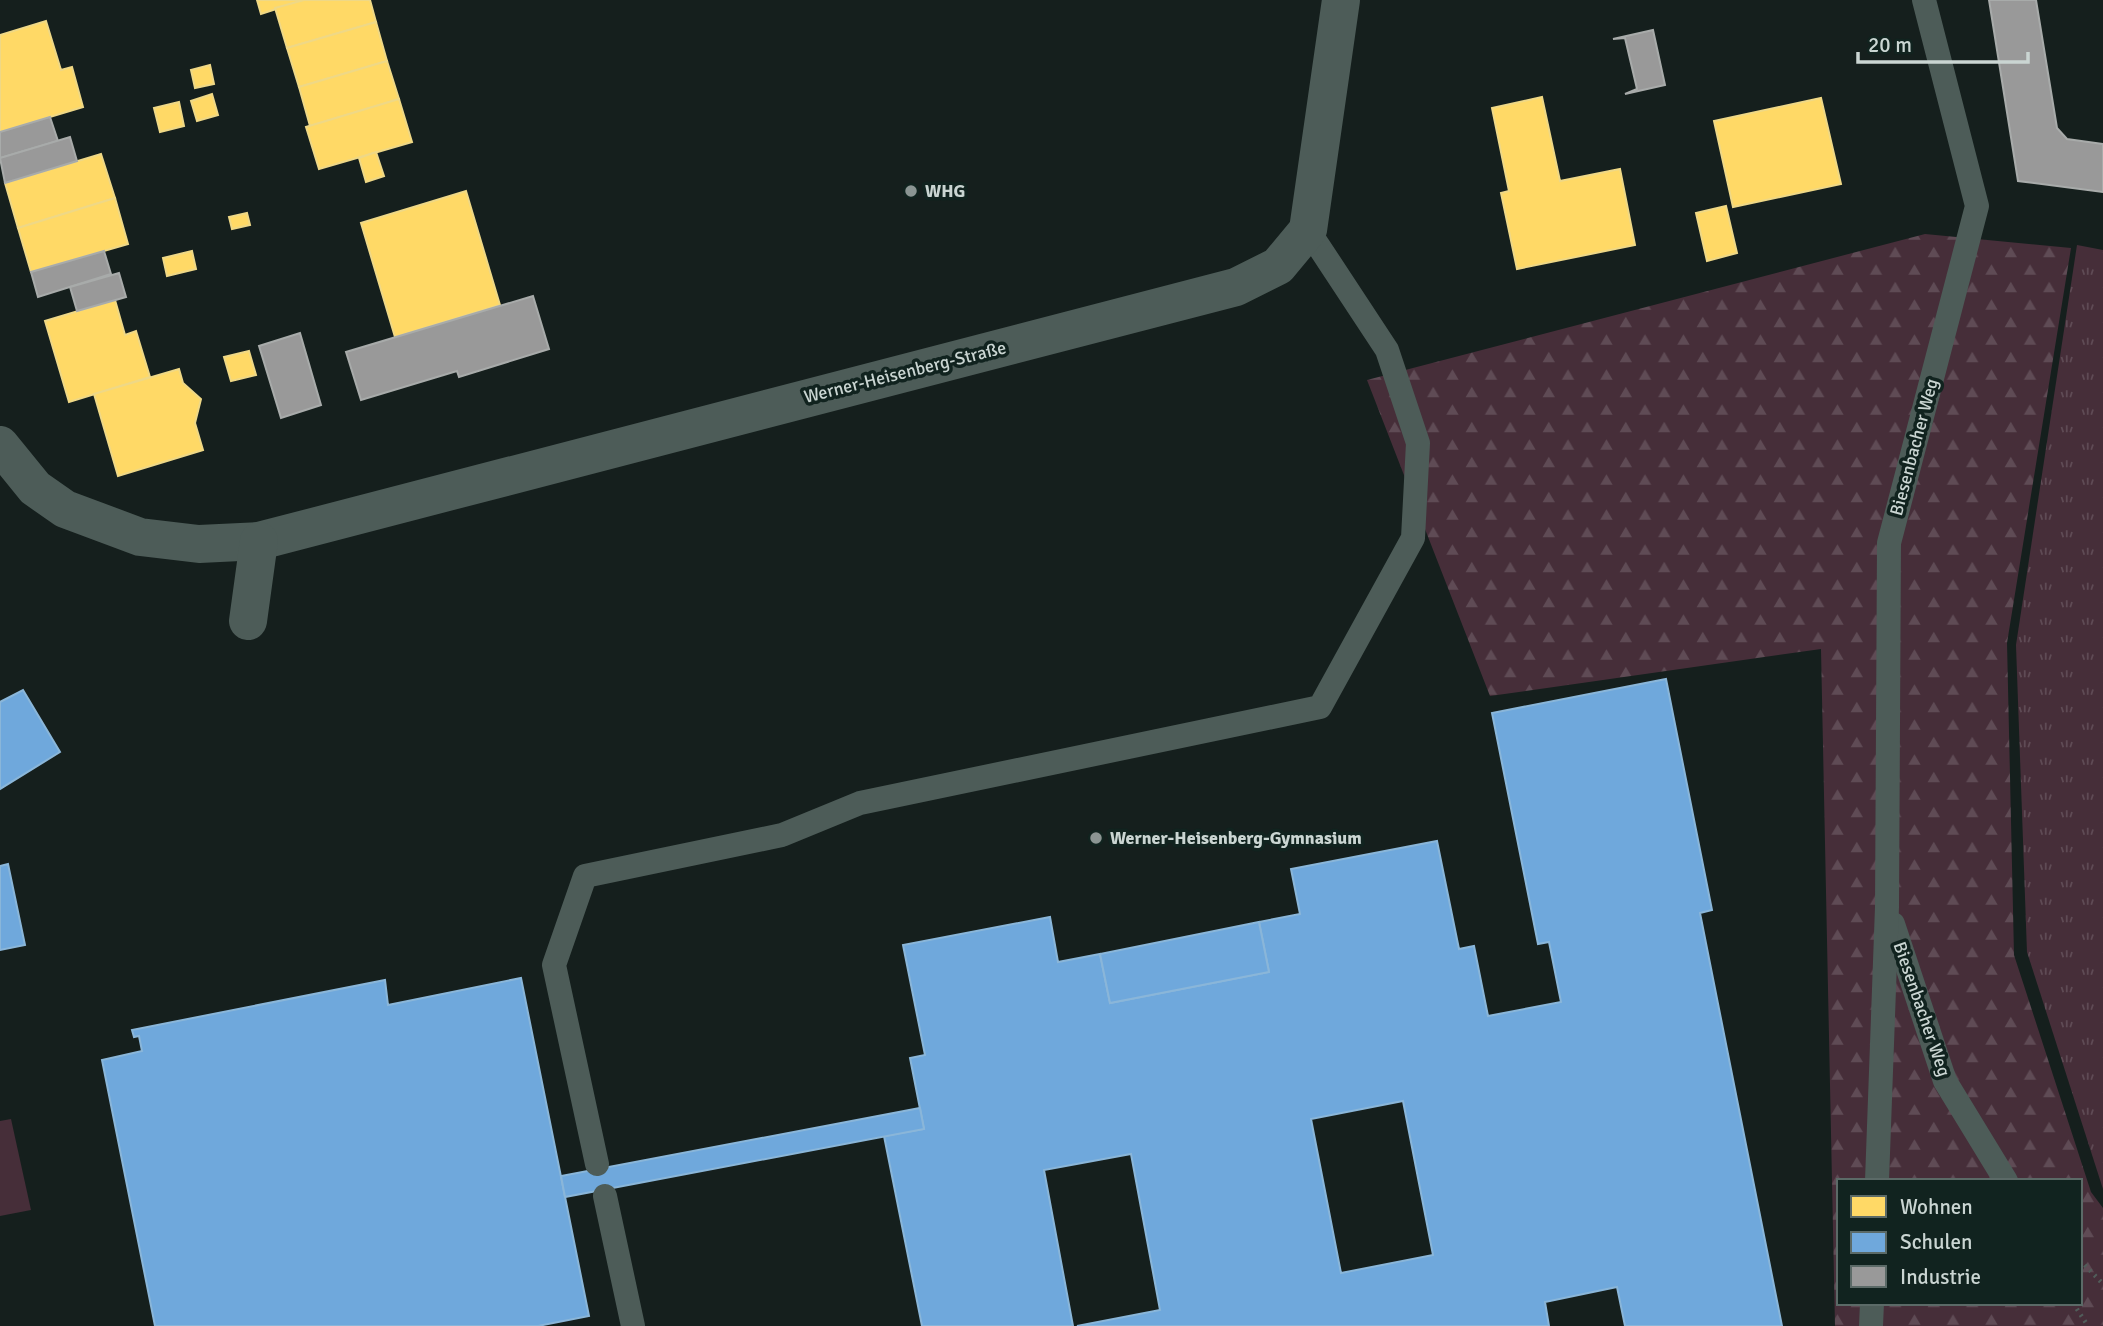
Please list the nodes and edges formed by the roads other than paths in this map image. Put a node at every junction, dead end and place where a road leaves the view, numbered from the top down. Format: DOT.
graph roads {
  1 [pos="1341,0"];
  2 [pos="1924,0"];
  3 [pos="1308,230"];
  4 [pos="0,445"];
  5 [pos="259,541"];
  6 [pos="248,621"];
  7 [pos="1887,906"];
  8 [pos="597,1164"];
  9 [pos="1877,1179"];
  10 [pos="2005,1179"];
  11 [pos="605,1196"];
  12 [pos="1872,1305"];
  13 [pos="633,1326"];
  14 [pos="1871,1326"];
  1 -- 3 [label="street"];
  2 -- 7 [label="lane, Biesenbacher Weg"];
  3 -- 5 [label="street, Werner-Heisenberg-Straße"];
  3 -- 8 [label="lane"];
  4 -- 5 [label="street, Werner-Heisenberg-Straße"];
  5 -- 6 [label="street"];
  7 -- 9 [label="lane, Biesenbacher Weg"];
  7 -- 10 [label="lane, Biesenbacher Weg"];
  11 -- 13 [label="lane"];
  12 -- 14 [label="lane"];
}
